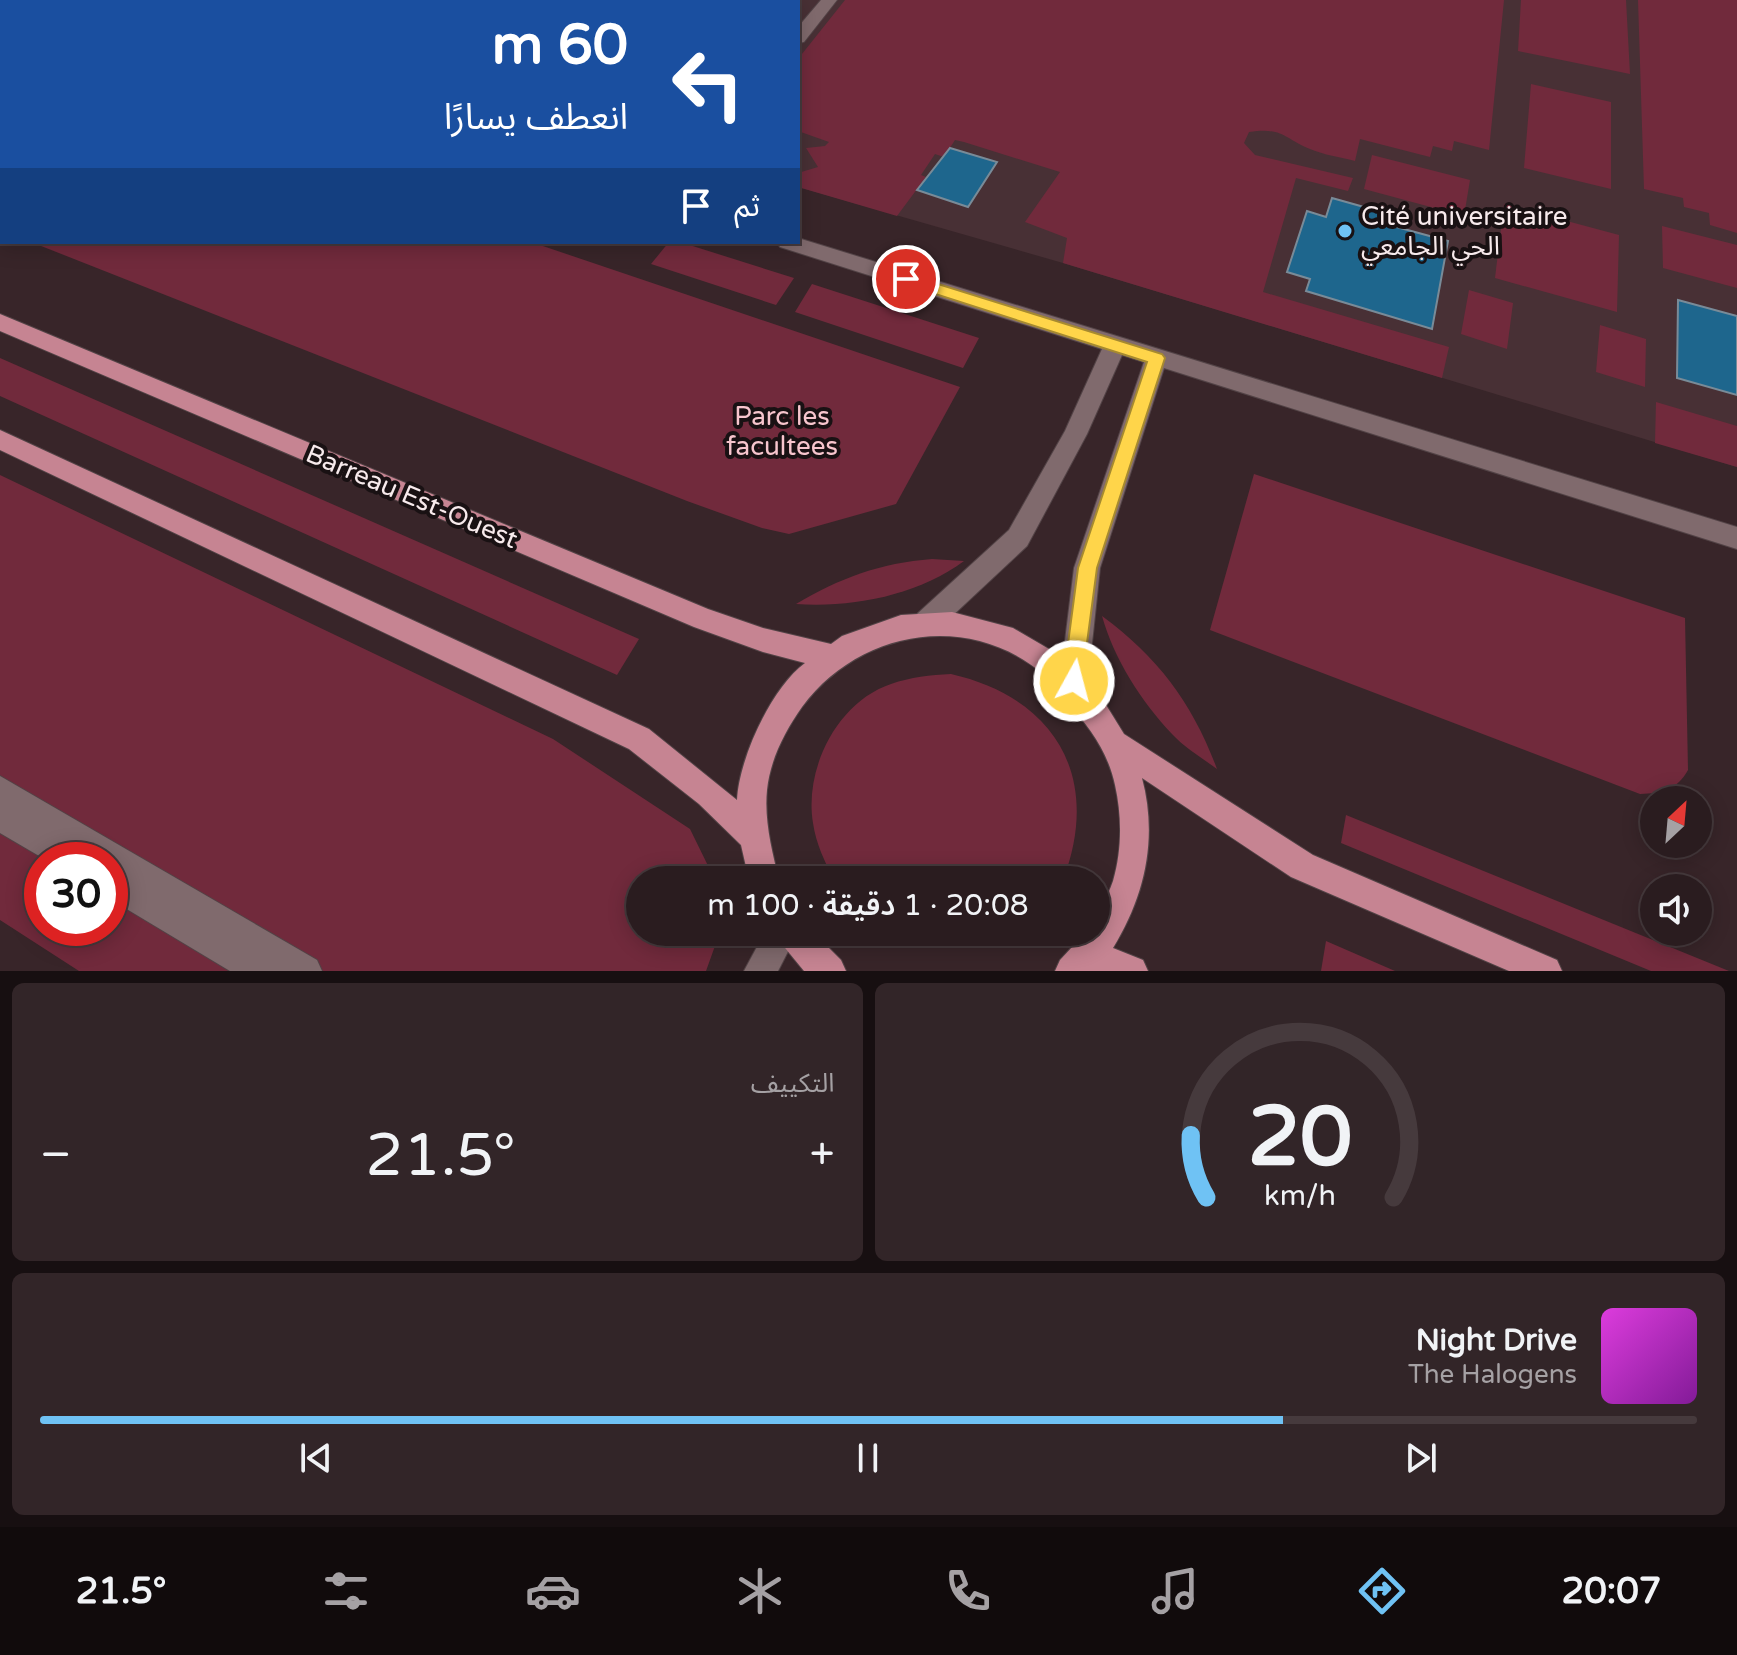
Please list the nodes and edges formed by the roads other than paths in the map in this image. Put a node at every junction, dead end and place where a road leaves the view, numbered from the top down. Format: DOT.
graph roads {
  1 [pos="829,0"];
  2 [pos="800,36"];
  3 [pos="793,244"];
  4 [pos="0,322"];
  5 [pos="1115,345"];
  6 [pos="1156,358"];
  7 [pos="0,439"];
  8 [pos="1737,538"];
  9 [pos="926,623"];
  10 [pos="829,656"];
  11 [pos="1074,681"];
  12 [pos="1118,745"];
  13 [pos="0,791"];
  14 [pos="0,816"];
  15 [pos="753,836"];
  16 [pos="44,842"];
  17 [pos="760,866"];
  18 [pos="128,893"];
  19 [pos="774,946"];
  20 [pos="804,946"];
  21 [pos="1080,963"];
  22 [pos="260,971"];
  23 [pos="306,971"];
  24 [pos="760,971"];
  25 [pos="830,971"];
  26 [pos="1132,971"];
  27 [pos="1546,971"];
  1 -- 2 [label="street"];
  3 -- 5 [label="street"];
  4 -- 10 [label="main road, Barreau Est-Ouest"];
  5 -- 6 [label="street"];
  5 -- 9 [label="street"];
  6 -- 8 [label="street"];
  6 -- 11 [label="street"];
  7 -- 15 [label="main road"];
  9 -- 10 [label="main road"];
  9 -- 11 [label="main road"];
  10 -- 15 [label="main road"];
  11 -- 12 [label="main road"];
  12 -- 21 [label="main road"];
  12 -- 27 [label="main road"];
  13 -- 23 [label="street"];
  14 -- 16 [label="street"];
  15 -- 17 [label="main road"];
  18 -- 22 [label="street"];
  19 -- 24 [label="street"];
  20 -- 25 [label="main road"];
  21 -- 26 [label="main road"];
}
